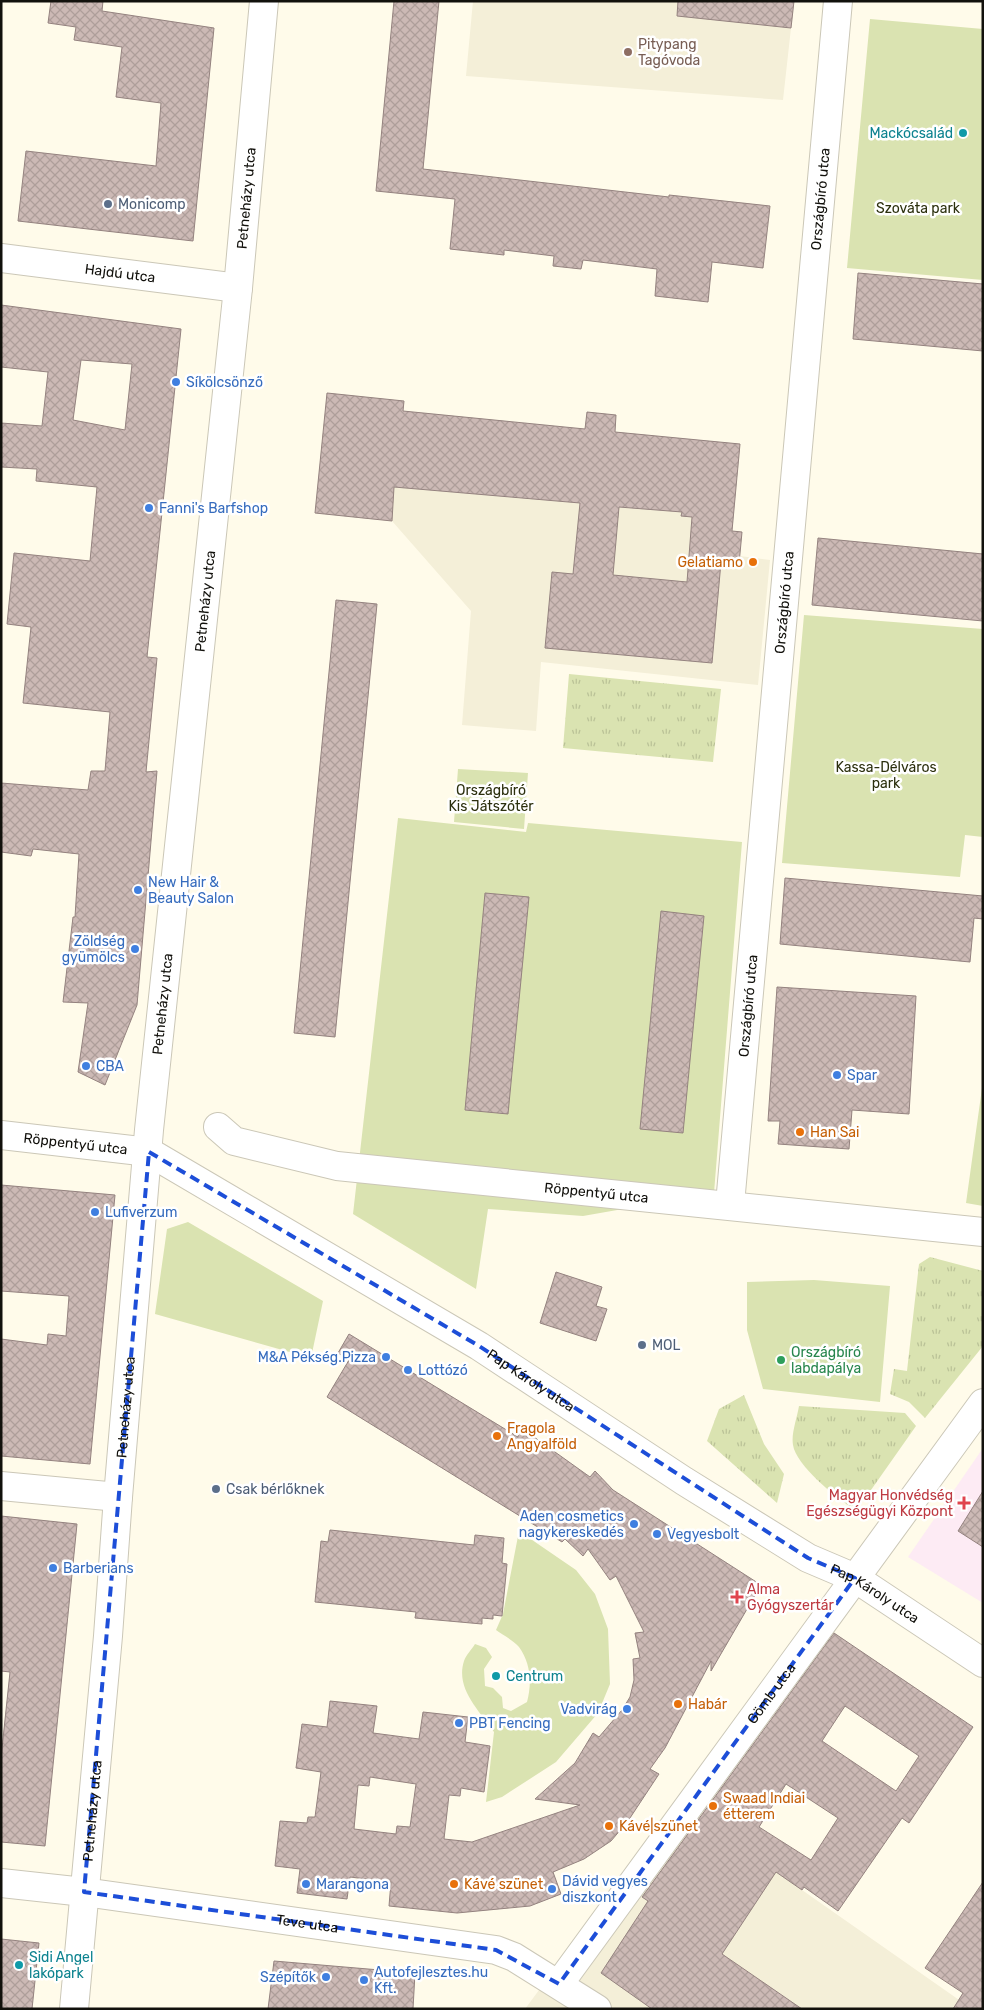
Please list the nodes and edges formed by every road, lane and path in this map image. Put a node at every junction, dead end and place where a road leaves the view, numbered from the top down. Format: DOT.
graph roads {
  1 [pos="264,1"];
  2 [pos="838,1"];
  3 [pos="1,258"];
  4 [pos="238,288"];
  5 [pos="218,1127"];
  6 [pos="1,1135"];
  7 [pos="149,1152"];
  8 [pos="730,1204"];
  9 [pos="983,1232"];
  10 [pos="983,1402"];
  11 [pos="1,1486"];
  12 [pos="118,1497"];
  13 [pos="855,1578"];
  14 [pos="983,1663"];
  15 [pos="1,1884"];
  16 [pos="84,1892"];
  17 [pos="559,1984"];
  18 [pos="74,2009"];
  19 [pos="597,2009"];
  1 -- 4 [label="street, Petneházy utca"];
  2 -- 8 [label="street, Országbíró utca"];
  3 -- 4 [label="street, Hajdú utca"];
  4 -- 7 [label="street, Petneházy utca"];
  5 -- 8 [label="street, Röppentyű utca"];
  6 -- 7 [label="street, Röppentyű utca"];
  7 -- 12 [label="street, Petneházy utca"];
  7 -- 13 [label="street, Pap Károly utca"];
  8 -- 9 [label="street, Röppentyű utca"];
  10 -- 13 [label="street, Gömb utca"];
  11 -- 12 [label="street"];
  12 -- 16 [label="street, Petneházy utca"];
  13 -- 14 [label="street, Pap Károly utca"];
  13 -- 17 [label="street, Gömb utca"];
  15 -- 16 [label="street, Teve utca"];
  16 -- 17 [label="street, Teve utca"];
  16 -- 18 [label="street, Petneházy utca"];
  17 -- 19 [label="street, Teve utca"];
}
